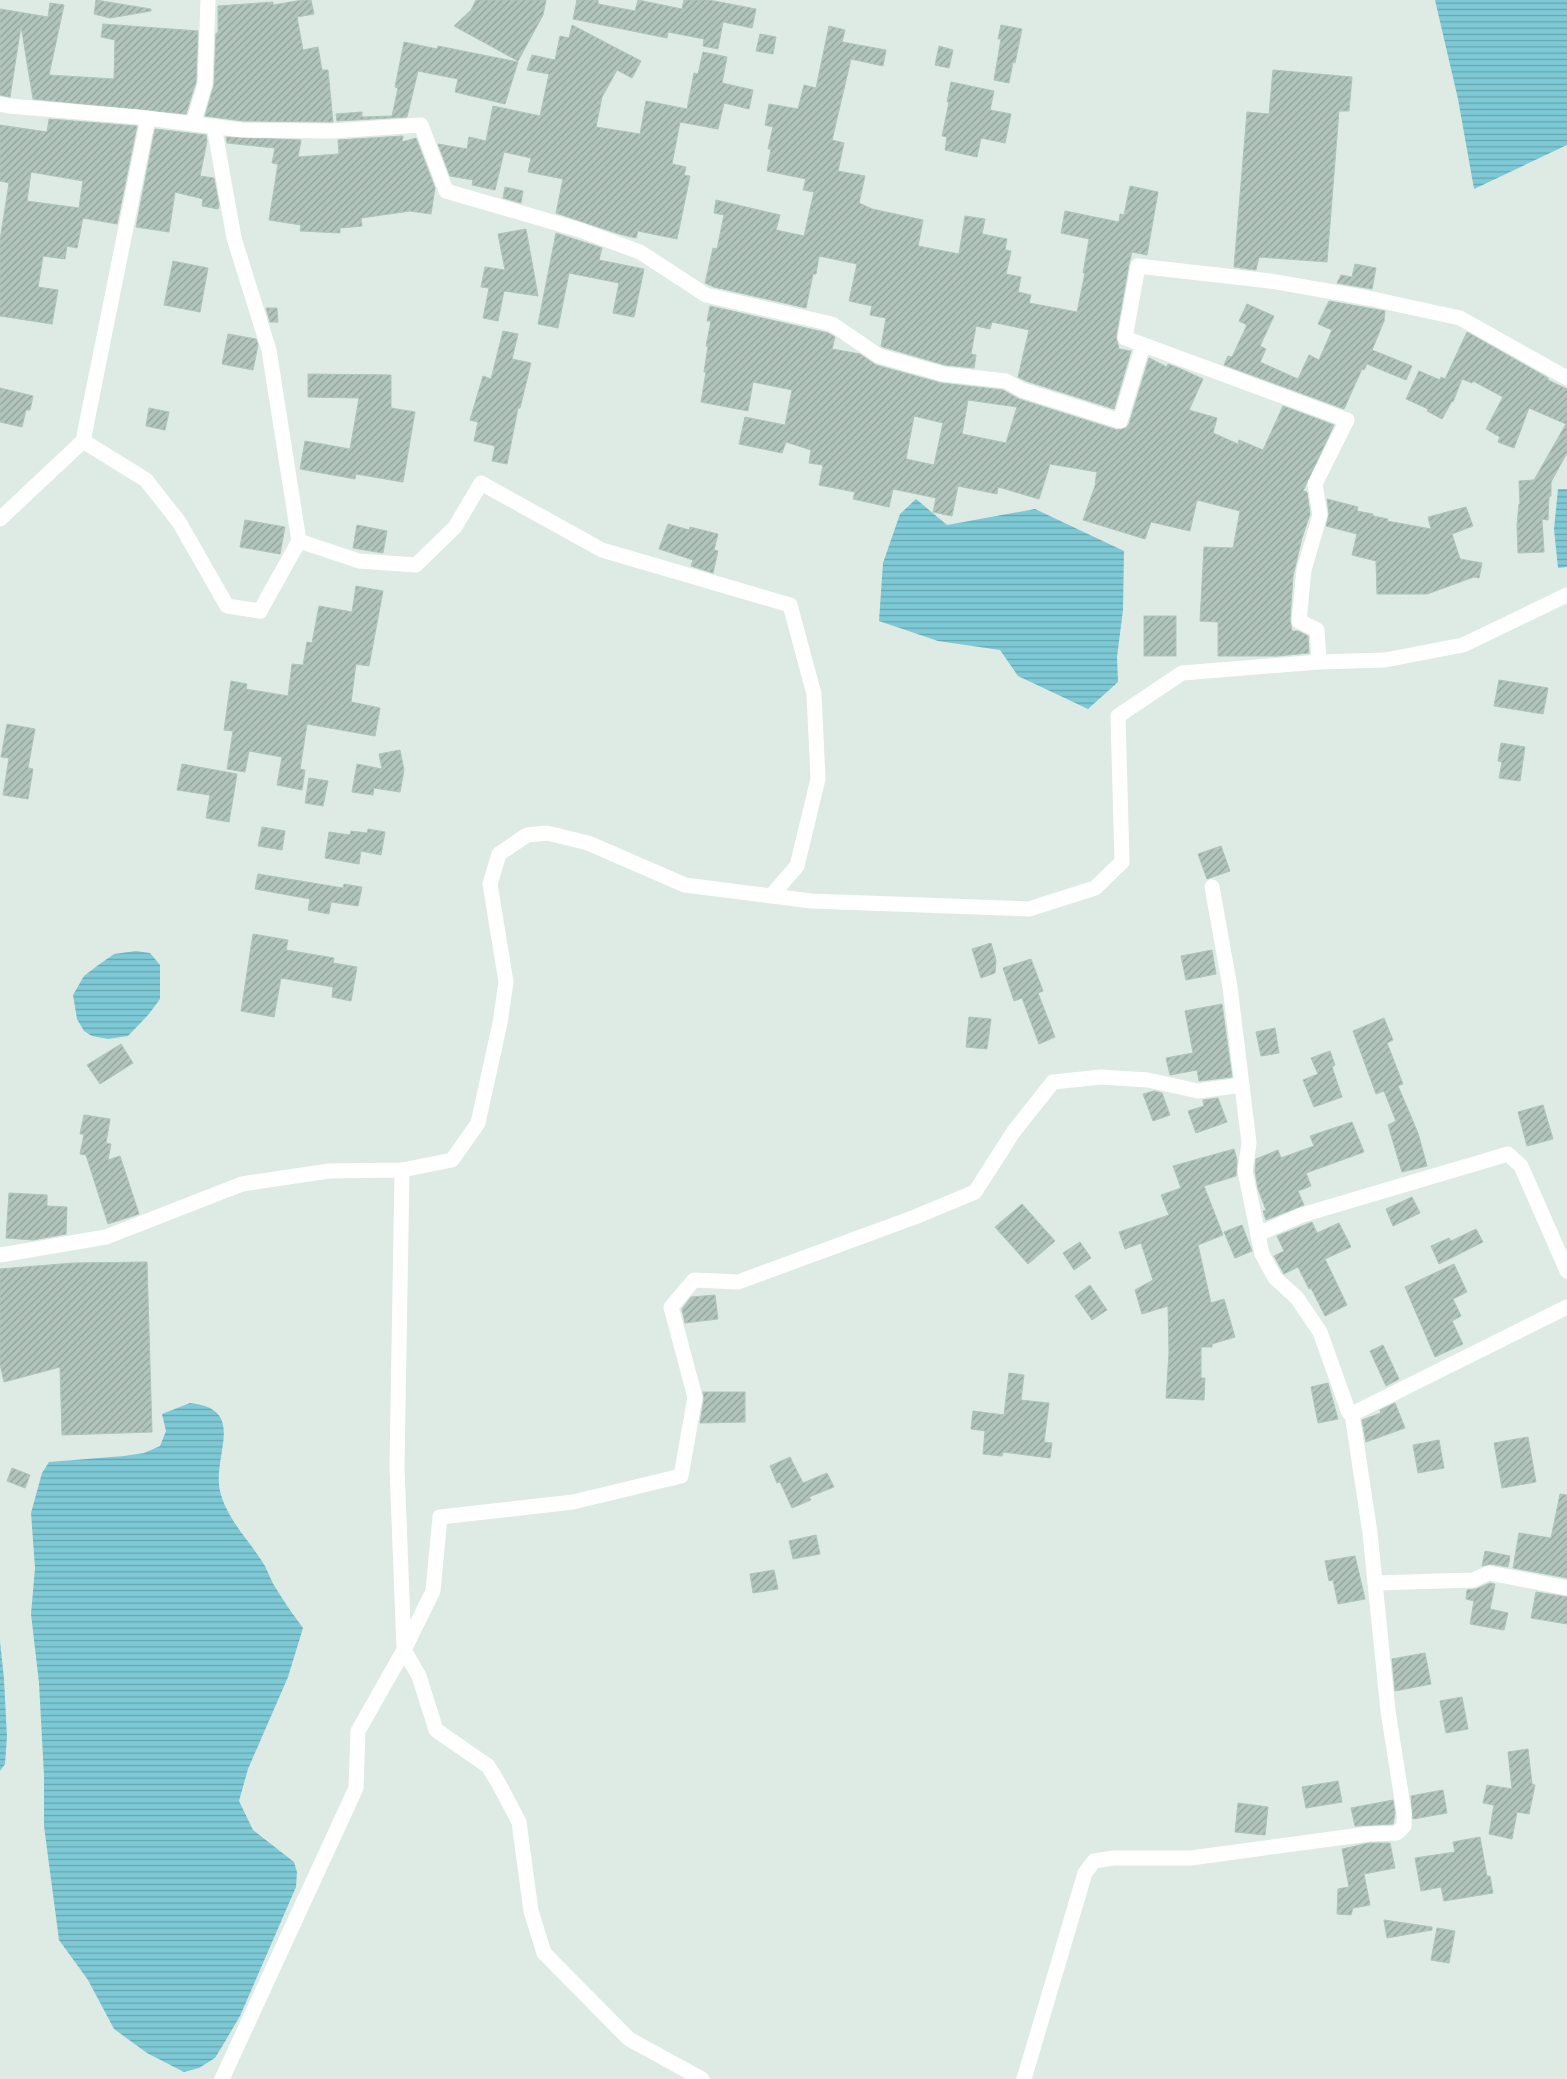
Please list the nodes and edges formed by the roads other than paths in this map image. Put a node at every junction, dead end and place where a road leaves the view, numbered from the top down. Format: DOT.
graph roads {
  1 [pos="208,0"];
  2 [pos="0,104"];
  3 [pos="148,118"];
  4 [pos="193,124"];
  5 [pos="214,126"];
  6 [pos="1143,345"];
  7 [pos="1567,378"];
  8 [pos="83,441"];
  9 [pos="0,519"];
  10 [pos="299,541"];
  11 [pos="1567,595"];
  12 [pos="1319,662"];
  13 [pos="1212,887"];
  14 [pos="771,896"];
  15 [pos="1242,1085"];
  16 [pos="402,1170"];
  17 [pos="1258,1234"];
  18 [pos="0,1255"];
  19 [pos="1567,1271"];
  20 [pos="1567,1306"];
  21 [pos="1352,1414"];
  22 [pos="1375,1582"];
  23 [pos="1567,1588"];
  24 [pos="404,1650"];
  25 [pos="222,2079"];
  26 [pos="702,2079"];
  27 [pos="1024,2079"];
  1 -- 4 [label="street"];
  2 -- 3 [label="street"];
  3 -- 4 [label="street"];
  3 -- 8 [label="street"];
  4 -- 5 [label="street"];
  5 -- 6 [label="street"];
  5 -- 10 [label="street"];
  6 -- 7 [label="street"];
  6 -- 12 [label="street"];
  8 -- 9 [label="street"];
  8 -- 10 [label="street"];
  10 -- 14 [label="street"];
  11 -- 12 [label="street"];
  12 -- 14 [label="street"];
  13 -- 15 [label="street"];
  14 -- 16 [label="street"];
  15 -- 17 [label="street"];
  15 -- 24 [label="street"];
  16 -- 18 [label="street"];
  16 -- 24 [label="street"];
  17 -- 19 [label="street"];
  17 -- 21 [label="street"];
  20 -- 21 [label="street"];
  21 -- 22 [label="street"];
  22 -- 23 [label="street"];
  22 -- 27 [label="street"];
  24 -- 25 [label="street"];
  24 -- 26 [label="street"];
}
